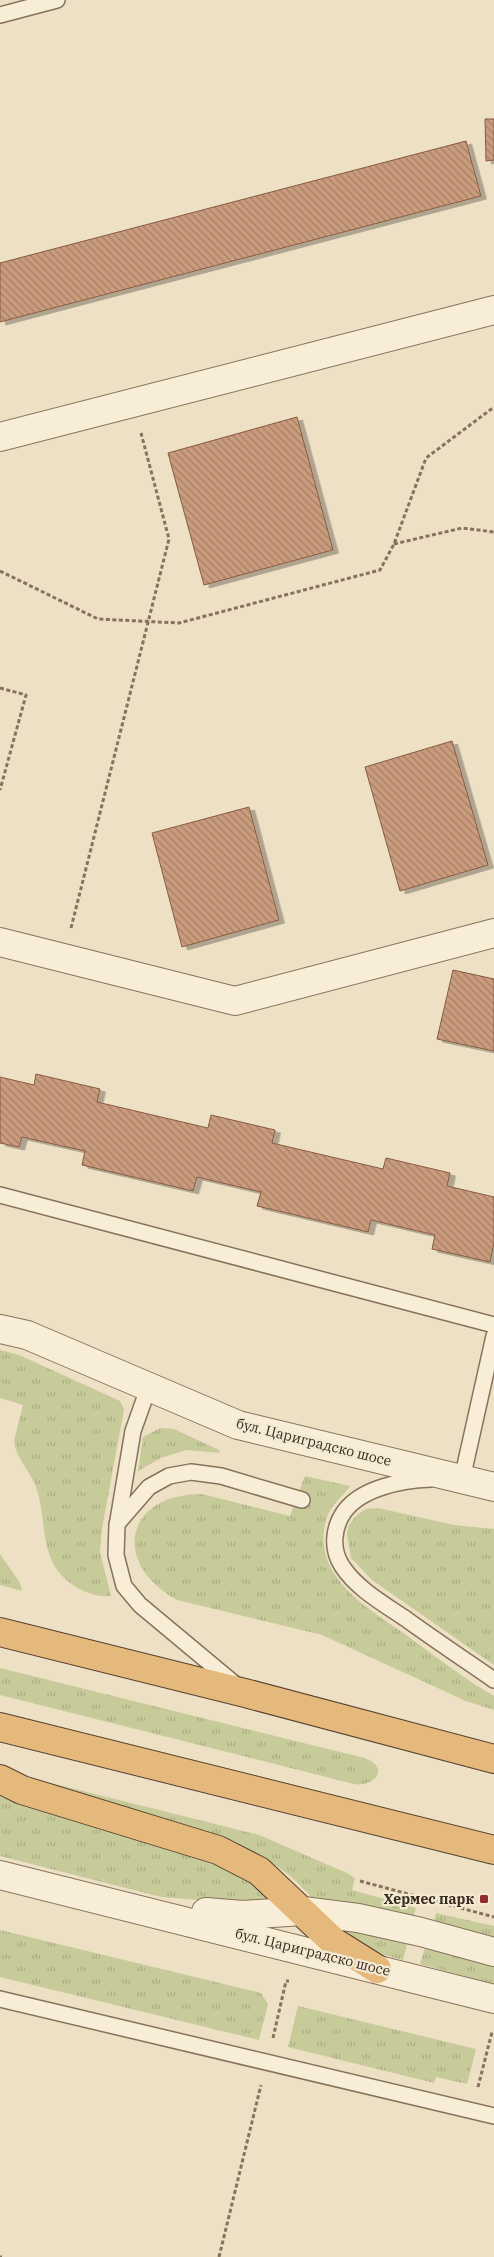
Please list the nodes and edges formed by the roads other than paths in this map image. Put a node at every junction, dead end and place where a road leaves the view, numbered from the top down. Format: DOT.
graph roads {
  1 [pos="57,0"];
  2 [pos="0,15"];
  3 [pos="494,310"];
  4 [pos="0,437"];
  5 [pos="494,933"];
  6 [pos="0,942"];
  7 [pos="0,1195"];
  8 [pos="494,1325"];
  9 [pos="0,1329"];
  10 [pos="494,1336"];
  11 [pos="149,1386"];
  12 [pos="486,1401"];
  13 [pos="462,1479"];
  14 [pos="494,1487"];
  15 [pos="302,1500"];
  16 [pos="117,1524"];
  17 [pos="0,1632"];
  18 [pos="494,1680"];
  19 [pos="245,1693"];
  20 [pos="0,1727"];
  21 [pos="494,1759"];
  22 [pos="0,1779"];
  23 [pos="494,1850"];
  24 [pos="0,1875"];
  25 [pos="132,1906"];
  26 [pos="303,1911"];
  27 [pos="494,1952"];
  28 [pos="377,1968"];
  29 [pos="0,1999"];
  30 [pos="494,1999"];
  31 [pos="494,2116"];
  1 -- 2 [label="lane"];
  3 -- 4 [label="street"];
  5 -- 6 [label="street"];
  7 -- 8 [label="lane"];
  9 -- 11 [label="street, бул. Цариградско шосе"];
  10 -- 12 [label="lane"];
  11 -- 13 [label="street, бул. Цариградско шосе"];
  11 -- 16 [label="lane"];
  12 -- 13 [label="lane"];
  13 -- 14 [label="street, бул. Цариградско шосе"];
  13 -- 18 [label="lane"];
  15 -- 16 [label="lane"];
  16 -- 19 [label="lane"];
  17 -- 19 [label="highway"];
  19 -- 21 [label="highway"];
  20 -- 23 [label="highway"];
  22 -- 26 [label="highway"];
  24 -- 25 [label="street, бул. Цариградско шосе"];
  25 -- 26 [label="street, бул. Цариградско шосе"];
  25 -- 28 [label="street, бул. Цариградско шосе"];
  26 -- 27 [label="street, бул. Цариградско шосе"];
  26 -- 28 [label="highway"];
  28 -- 30 [label="street, бул. Цариградско шосе"];
  29 -- 31 [label="lane"];
}
